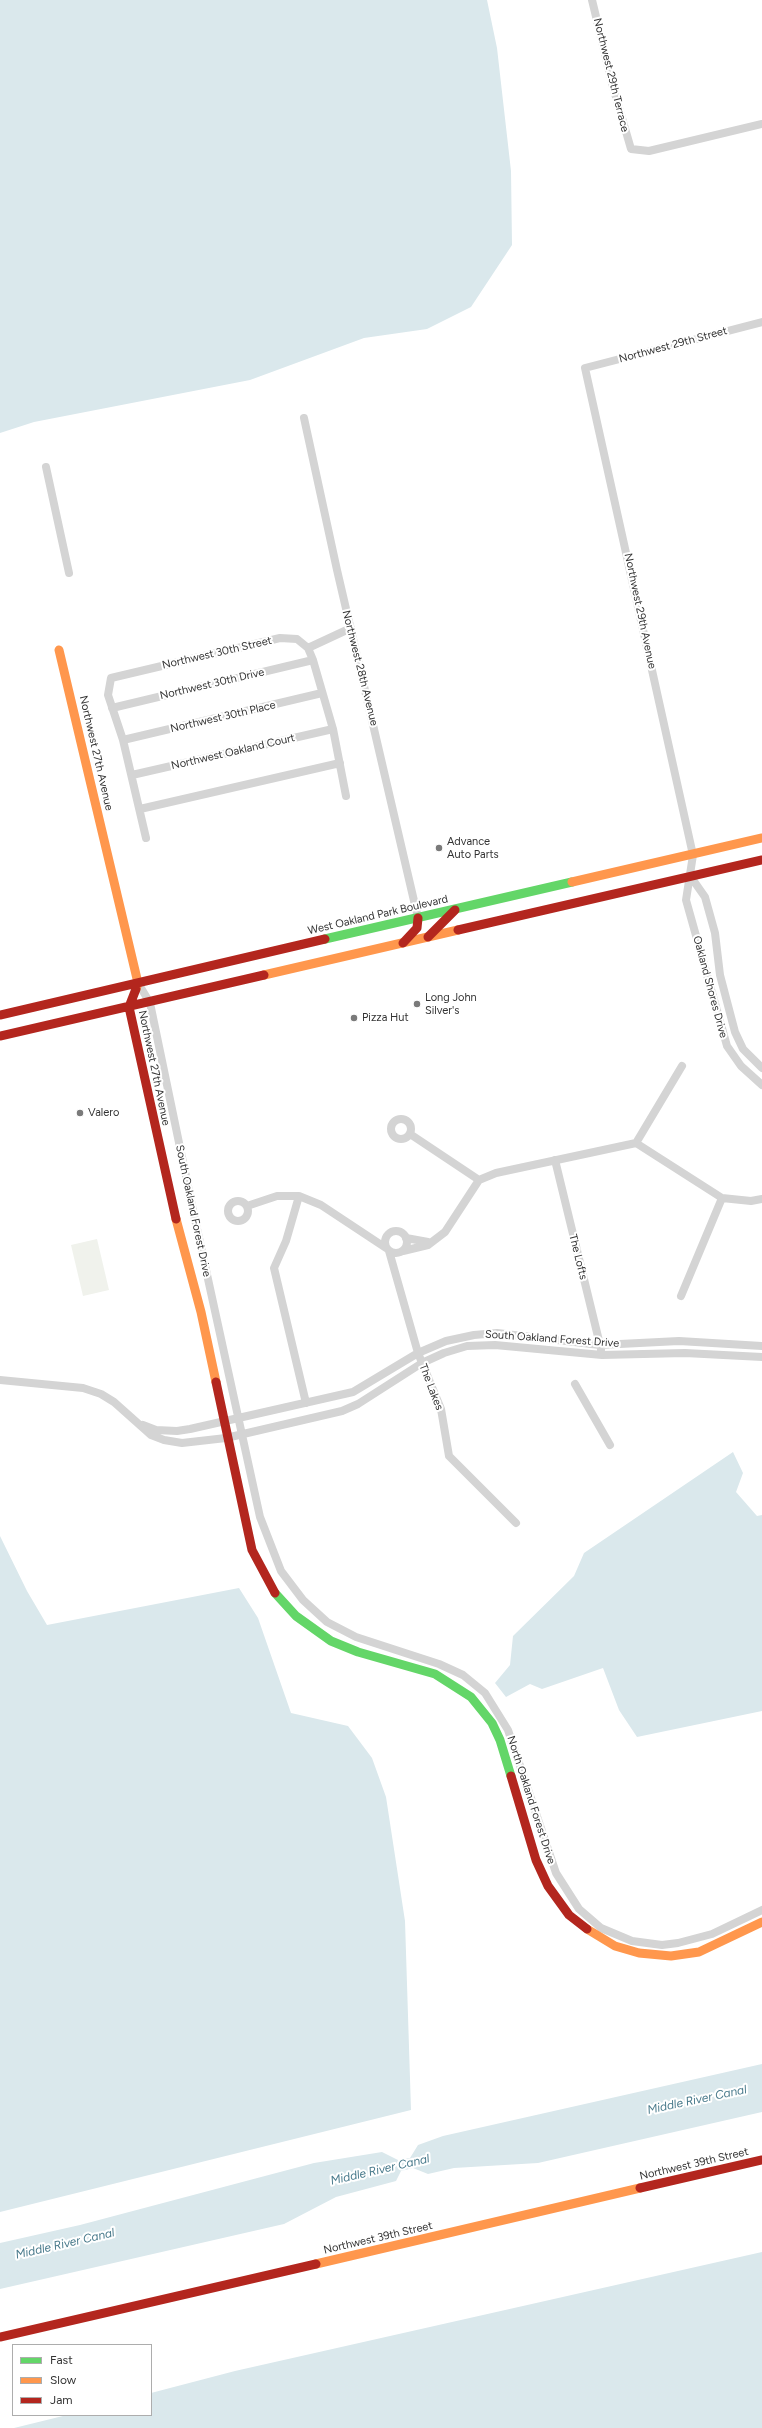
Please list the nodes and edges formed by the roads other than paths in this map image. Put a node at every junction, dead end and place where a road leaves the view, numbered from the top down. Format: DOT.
graph roads {
  1 [pos="592,0"];
  2 [pos="762,124"];
  3 [pos="762,322"];
  4 [pos="585,368"];
  5 [pos="304,418"];
  6 [pos="46,467"];
  7 [pos="69,574"];
  8 [pos="351,628"];
  9 [pos="308,648"];
  10 [pos="60,650"];
  11 [pos="313,660"];
  12 [pos="322,693"];
  13 [pos="112,708"];
  14 [pos="333,729"];
  15 [pos="123,740"];
  16 [pos="340,763"];
  17 [pos="132,775"];
  18 [pos="346,796"];
  19 [pos="140,809"];
  20 [pos="146,838"];
  21 [pos="762,838"];
  22 [pos="693,854"];
  23 [pos="762,860"];
  24 [pos="691,877"];
  25 [pos="455,910"];
  26 [pos="418,918"];
  27 [pos="428,937"];
  28 [pos="402,943"];
  29 [pos="138,983"];
  30 [pos="150,1003"];
  31 [pos="129,1007"];
  32 [pos="0,1015"];
  33 [pos="0,1036"];
  34 [pos="740,1044"];
  35 [pos="729,1050"];
  36 [pos="682,1066"];
  37 [pos="760,1066"];
  38 [pos="750,1074"];
  39 [pos="762,1085"];
  40 [pos="410,1134"];
  41 [pos="636,1143"];
  42 [pos="555,1160"];
  43 [pos="479,1180"];
  44 [pos="299,1196"];
  45 [pos="722,1198"];
  46 [pos="762,1199"];
  47 [pos="247,1206"];
  48 [pos="370,1237"];
  49 [pos="386,1237"];
  50 [pos="406,1238"];
  51 [pos="434,1240"];
  52 [pos="388,1250"];
  53 [pos="401,1252"];
  54 [pos="396,1275"];
  55 [pos="681,1296"];
  56 [pos="723,1344"];
  57 [pos="600,1345"];
  58 [pos="762,1346"];
  59 [pos="418,1353"];
  60 [pos="602,1355"];
  61 [pos="722,1355"];
  62 [pos="762,1357"];
  63 [pos="422,1363"];
  64 [pos="0,1380"];
  65 [pos="576,1384"];
  66 [pos="306,1403"];
  67 [pos="240,1417"];
  68 [pos="224,1420"];
  69 [pos="138,1423"];
  70 [pos="243,1433"];
  71 [pos="226,1438"];
  72 [pos="610,1445"];
  73 [pos="516,1523"];
  74 [pos="762,1910"];
  75 [pos="762,1922"];
  76 [pos="762,2160"];
  77 [pos="0,2338"];
  1 -- 2 [label="street, Northwest 29th Terrace"];
  3 -- 4 [label="street, Northwest 29th Street"];
  4 -- 22 [label="street, Northwest 29th Avenue"];
  5 -- 8 [label="street, Northwest 28th Avenue"];
  6 -- 7 [label="street"];
  8 -- 9 [label="street"];
  8 -- 26 [label="street, Northwest 28th Avenue"];
  9 -- 11 [label="street"];
  9 -- 13 [label="street, Northwest 30th Street"];
  10 -- 29 [label="street, Northwest 27th Avenue"];
  11 -- 12 [label="street"];
  11 -- 13 [label="street, Northwest 30th Drive"];
  12 -- 14 [label="street"];
  12 -- 15 [label="street, Northwest 30th Place"];
  13 -- 15 [label="street"];
  14 -- 16 [label="street"];
  14 -- 17 [label="street, Northwest Oakland Court"];
  15 -- 17 [label="street"];
  16 -- 18 [label="street"];
  16 -- 19 [label="street"];
  17 -- 19 [label="street"];
  19 -- 20 [label="street"];
  21 -- 22 [label="street, West Oakland Park Boulevard"];
  22 -- 24 [label="street, Oakland Shores Drive"];
  22 -- 25 [label="street, West Oakland Park Boulevard"];
  23 -- 24 [label="street"];
  24 -- 27 [label="street"];
  24 -- 34 [label="street, Oakland Shores Drive"];
  24 -- 35 [label="street, Oakland Shores Drive"];
  25 -- 26 [label="street, West Oakland Park Boulevard"];
  25 -- 27 [label="street"];
  26 -- 28 [label="street"];
  26 -- 29 [label="street, West Oakland Park Boulevard"];
  27 -- 28 [label="street"];
  28 -- 30 [label="street"];
  29 -- 30 [label="street, South Oakland Forest Drive"];
  29 -- 31 [label="street, Northwest 27th Avenue"];
  29 -- 32 [label="street, West Oakland Park Boulevard"];
  30 -- 31 [label="street"];
  30 -- 67 [label="street, South Oakland Forest Drive"];
  31 -- 33 [label="street"];
  31 -- 68 [label="street, Northwest 27th Avenue"];
  34 -- 35 [label="street"];
  34 -- 37 [label="street, Oakland Shores Drive"];
  35 -- 38 [label="street, Oakland Shores Drive"];
  36 -- 41 [label="street"];
  37 -- 38 [label="street"];
  38 -- 39 [label="street, Oakland Shores Drive"];
  40 -- 43 [label="street"];
  41 -- 42 [label="street"];
  41 -- 45 [label="street"];
  42 -- 43 [label="street"];
  42 -- 57 [label="street, The Lofts"];
  43 -- 51 [label="street"];
  44 -- 47 [label="street"];
  44 -- 48 [label="street"];
  44 -- 66 [label="street"];
  45 -- 46 [label="street"];
  45 -- 55 [label="street"];
  48 -- 49 [label="street"];
  48 -- 52 [label="street"];
  49 -- 50 [label="street"];
  49 -- 52 [label="street"];
  50 -- 51 [label="street"];
  50 -- 53 [label="street"];
  51 -- 53 [label="street"];
  52 -- 53 [label="street"];
  52 -- 54 [label="street, The Lakes"];
  53 -- 54 [label="street, The Lakes"];
  54 -- 59 [label="street, The Lakes"];
  56 -- 57 [label="street, South Oakland Forest Drive"];
  56 -- 58 [label="street, South Oakland Forest Drive"];
  56 -- 61 [label="street"];
  57 -- 59 [label="street, South Oakland Forest Drive"];
  57 -- 60 [label="street, The Lofts"];
  59 -- 63 [label="street, The Lakes"];
  59 -- 66 [label="street, South Oakland Forest Drive"];
  60 -- 61 [label="street, South Oakland Forest Drive"];
  60 -- 63 [label="street, South Oakland Forest Drive"];
  61 -- 62 [label="street, South Oakland Forest Drive"];
  63 -- 70 [label="street, South Oakland Forest Drive"];
  63 -- 73 [label="street, The Lakes"];
  64 -- 69 [label="street, South Oakland Forest Drive"];
  65 -- 72 [label="street"];
  66 -- 67 [label="street, South Oakland Forest Drive"];
  67 -- 68 [label="street, South Oakland Forest Drive"];
  67 -- 70 [label="street, South Oakland Forest Drive"];
  68 -- 69 [label="street, South Oakland Forest Drive"];
  68 -- 71 [label="street, North Oakland Forest Drive"];
  69 -- 71 [label="street, South Oakland Forest Drive"];
  70 -- 71 [label="street, South Oakland Forest Drive"];
  70 -- 74 [label="street, South Oakland Forest Drive"];
  71 -- 75 [label="street, North Oakland Forest Drive"];
  76 -- 77 [label="street, Northwest 39th Street"];
}
